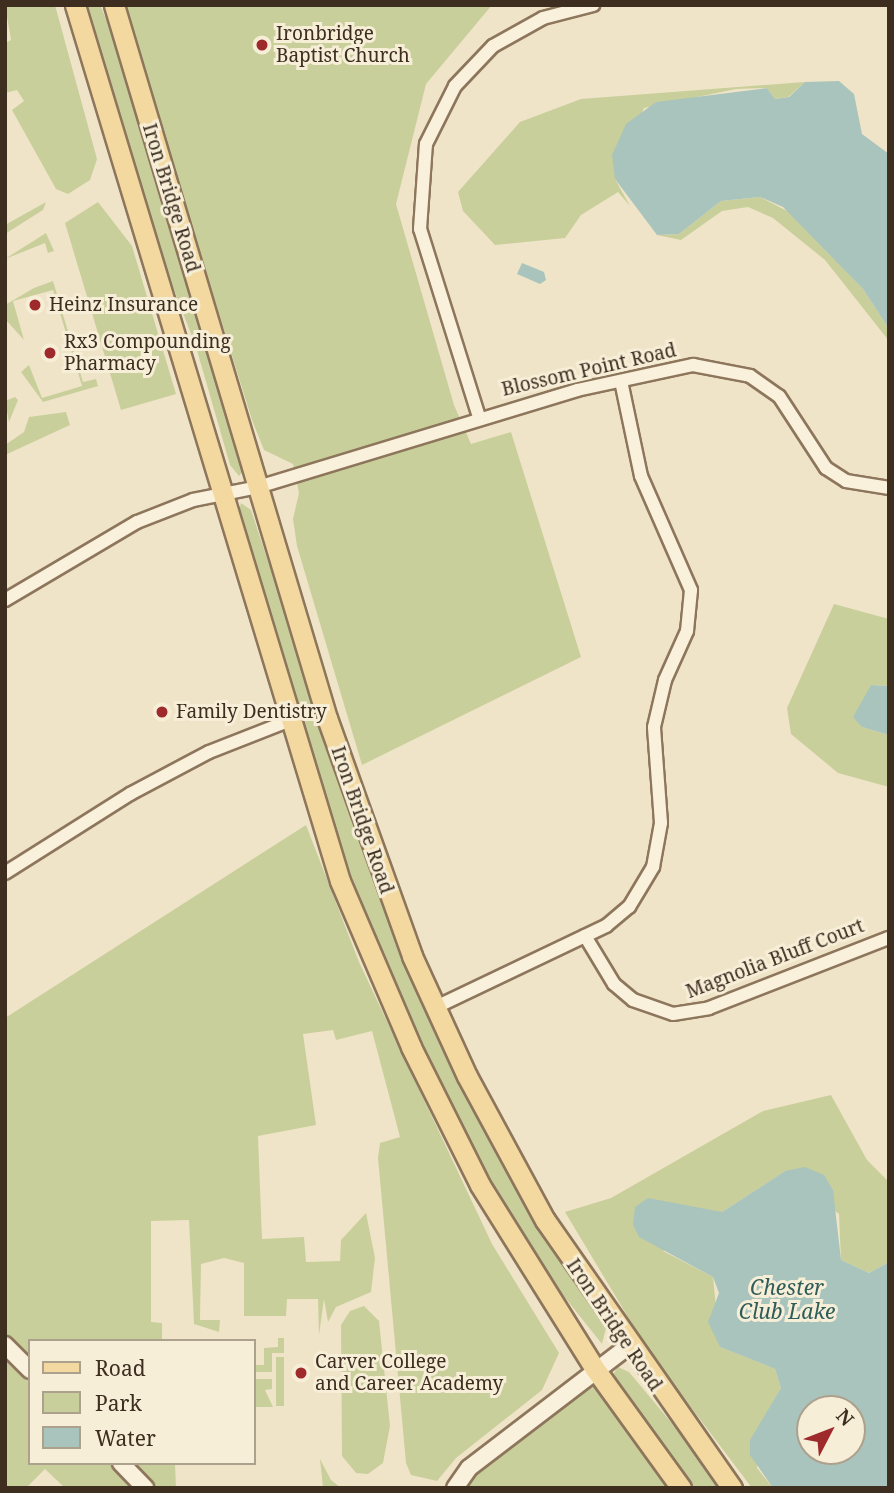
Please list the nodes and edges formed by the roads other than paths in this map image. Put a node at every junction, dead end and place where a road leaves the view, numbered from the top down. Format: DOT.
graph roads {
  1 [pos="75,5"];
  2 [pos="114,5"];
  3 [pos="593,5"];
  4 [pos="621,381"];
  5 [pos="479,417"];
  6 [pos="258,487"];
  7 [pos="889,488"];
  8 [pos="220,494"];
  9 [pos="5,600"];
  10 [pos="288,721"];
  11 [pos="5,873"];
  12 [pos="585,936"];
  13 [pos="889,938"];
  14 [pos="434,1008"];
  15 [pos="5,1345"];
  16 [pos="628,1346"];
  17 [pos="28,1368"];
  18 [pos="595,1369"];
  19 [pos="123,1465"];
  20 [pos="145,1488"];
  21 [pos="455,1488"];
  22 [pos="681,1488"];
  23 [pos="732,1488"];
  1 -- 8 [label="main road, Iron Bridge Road"];
  2 -- 6 [label="main road, Iron Bridge Road"];
  3 -- 5 [label="street"];
  4 -- 5 [label="street, Blossom Point Road"];
  4 -- 7 [label="street, Blossom Point Road"];
  4 -- 12 [label="street"];
  5 -- 6 [label="street, Blossom Point Road"];
  6 -- 8 [label="street, Blossom Point Road"];
  6 -- 14 [label="main road, Iron Bridge Road"];
  8 -- 9 [label="street, Blossom Point Road"];
  8 -- 10 [label="main road, Iron Bridge Road"];
  10 -- 11 [label="street"];
  10 -- 18 [label="main road, Iron Bridge Road"];
  12 -- 13 [label="street, Magnolia Bluff Court"];
  12 -- 14 [label="street"];
  14 -- 16 [label="main road, Iron Bridge Road"];
  15 -- 17 [label="street"];
  16 -- 18 [label="street"];
  16 -- 23 [label="main road, Iron Bridge Road"];
  18 -- 21 [label="street"];
  18 -- 22 [label="main road, Iron Bridge Road"];
  19 -- 20 [label="street"];
}
